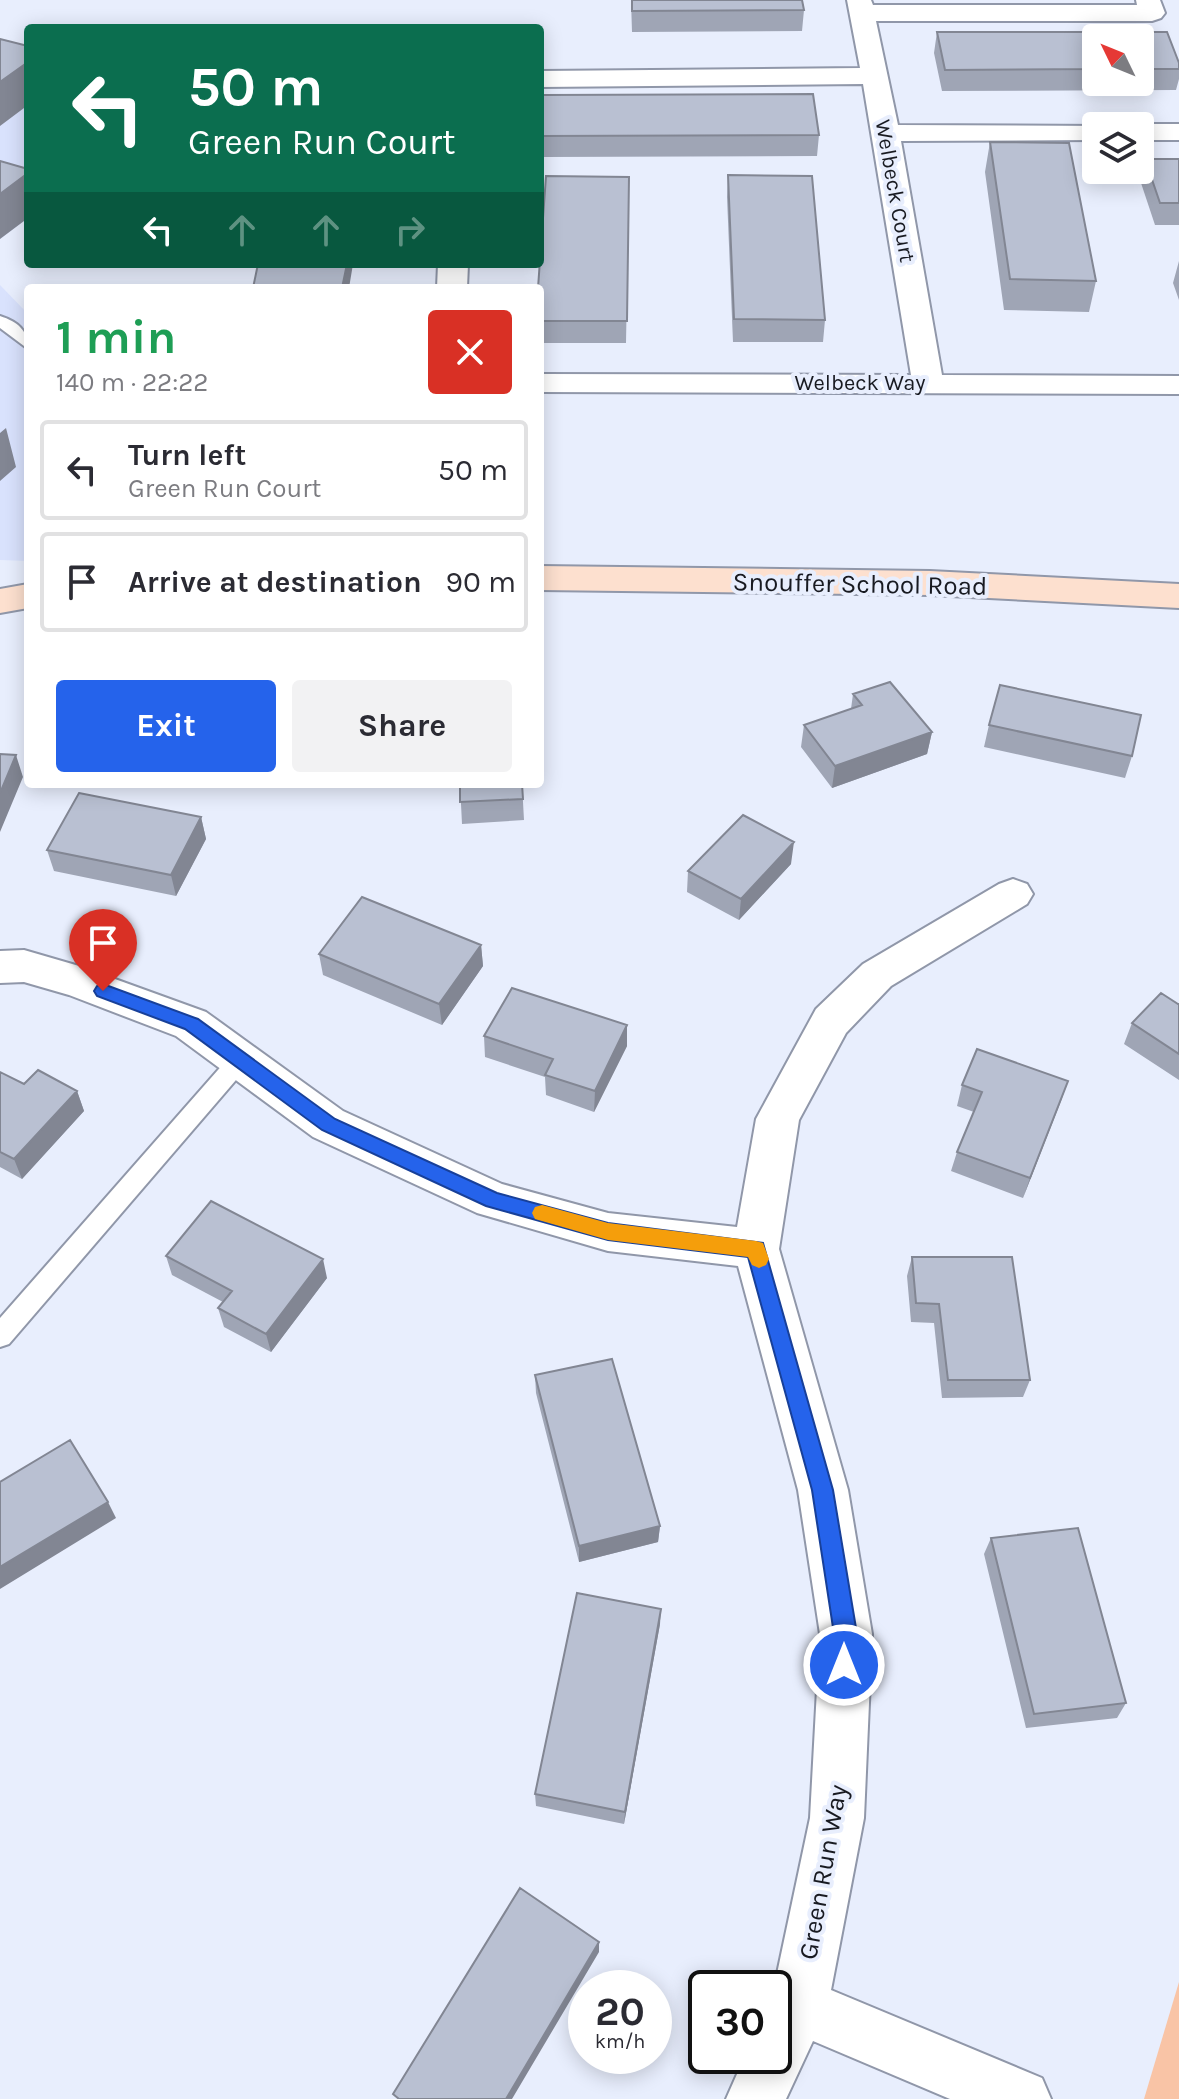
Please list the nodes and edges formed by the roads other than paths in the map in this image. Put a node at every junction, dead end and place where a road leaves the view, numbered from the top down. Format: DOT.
graph roads {
  1 [pos="1148,0"];
  2 [pos="861,6"];
  3 [pos="875,76"];
  4 [pos="544,79"];
  5 [pos="1082,132"];
  6 [pos="1154,132"];
  7 [pos="1179,132"];
  8 [pos="886,133"];
  9 [pos="0,321"];
  10 [pos="24,339"];
  11 [pos="544,383"];
  12 [pos="928,383"];
  13 [pos="1179,385"];
  14 [pos="544,578"];
  15 [pos="1179,596"];
  16 [pos="24,597"];
  17 [pos="0,601"];
  18 [pos="1013,894"];
  19 [pos="0,967"];
  20 [pos="240,1060"];
  21 [pos="756,1249"];
  22 [pos="0,1336"];
  23 [pos="799,2006"];
  24 [pos="756,2099"];
  25 [pos="1021,2099"];
  1 -- 2 [label="street"];
  2 -- 3 [label="street, Welbeck Court"];
  3 -- 4 [label="street"];
  3 -- 8 [label="street, Welbeck Court"];
  5 -- 8 [label="street"];
  6 -- 7 [label="street"];
  8 -- 12 [label="street, Welbeck Court"];
  9 -- 10 [label="lane"];
  11 -- 12 [label="street, Welbeck Way"];
  12 -- 13 [label="street, Welbeck Way"];
  14 -- 15 [label="main road, Snouffer School Road"];
  16 -- 17 [label="main road"];
  18 -- 21 [label="street, Green Run Way"];
  19 -- 20 [label="street"];
  20 -- 21 [label="street"];
  20 -- 22 [label="lane"];
  21 -- 23 [label="street, Green Run Way"];
  23 -- 24 [label="street, Green Run Way"];
  23 -- 25 [label="street"];
}
